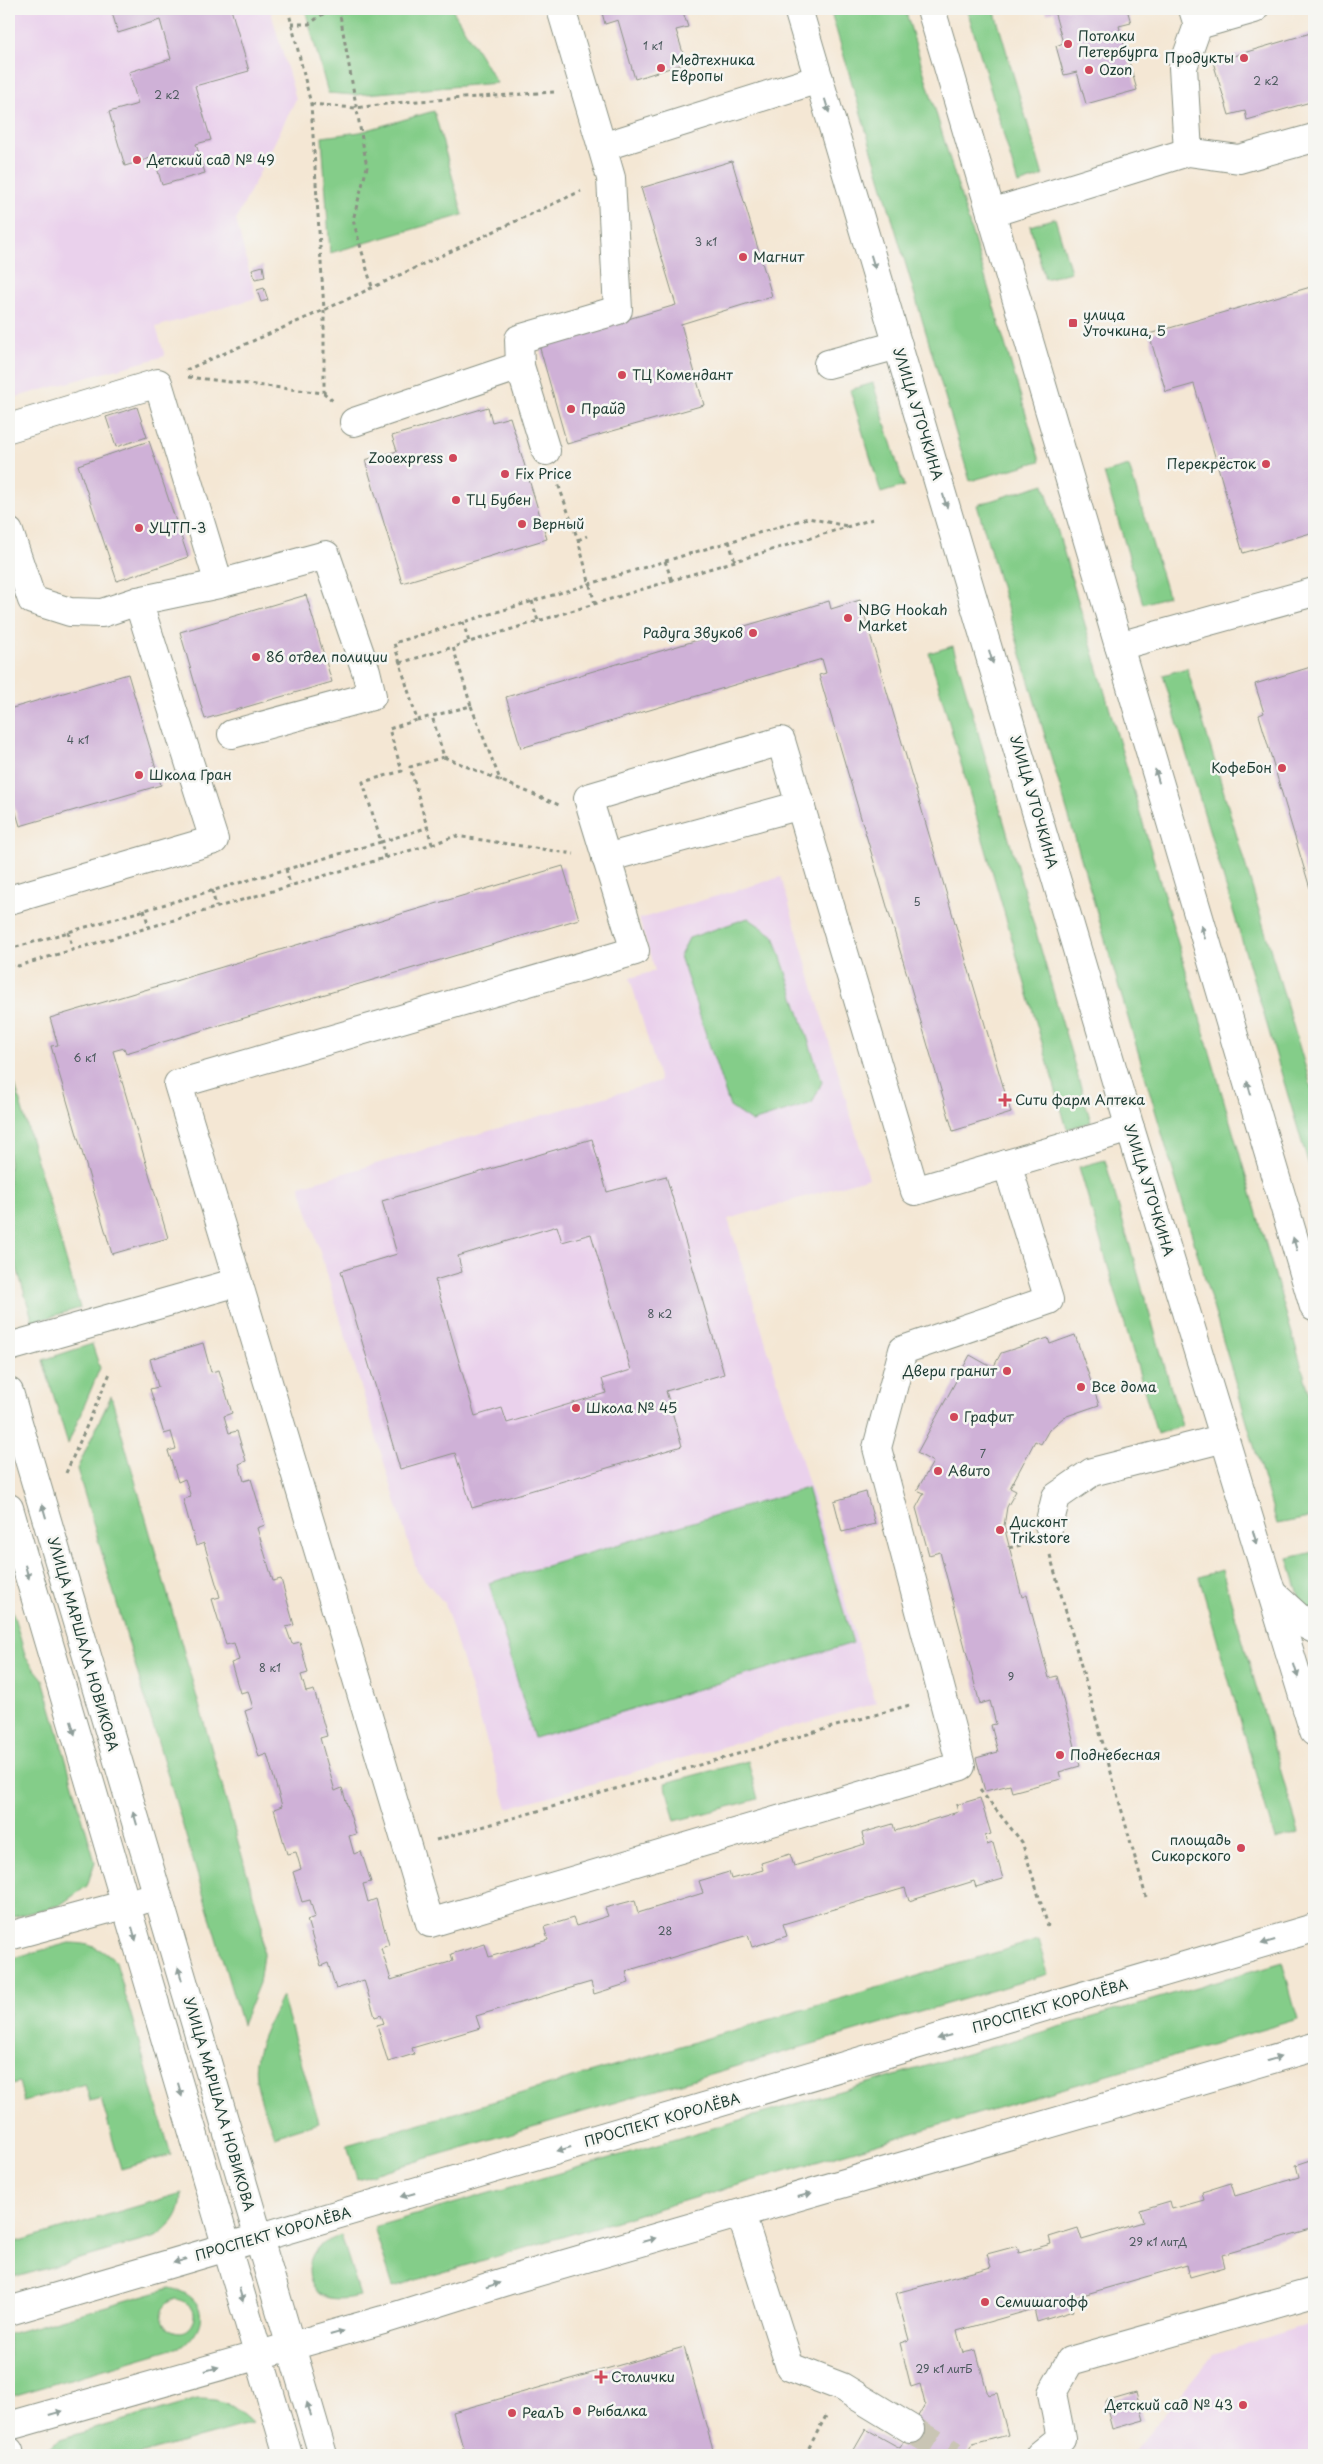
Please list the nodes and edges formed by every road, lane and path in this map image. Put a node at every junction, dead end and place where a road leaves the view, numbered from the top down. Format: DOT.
graph roads {
  1 [pos="288,9"];
  2 [pos="330,9"];
  3 [pos="339,9"];
  4 [pos="561,9"];
  5 [pos="798,9"];
  6 [pos="931,9"];
  7 [pos="1254,9"];
  8 [pos="1196,17"];
  9 [pos="291,24"];
  10 [pos="819,79"];
  11 [pos="585,90"];
  12 [pos="311,104"];
  13 [pos="355,108"];
  14 [pos="1314,138"];
  15 [pos="602,146"];
  16 [pos="1188,152"];
  17 [pos="611,178"];
  18 [pos="991,213"];
  19 [pos="372,287"];
  20 [pos="324,310"];
  21 [pos="898,345"];
  22 [pos="828,364"];
  23 [pos="520,366"];
  24 [pos="166,379"];
  25 [pos="324,393"];
  26 [pos="354,422"];
  27 [pos="9,428"];
  28 [pos="546,451"];
  29 [pos="873,519"];
  30 [pos="848,526"];
  31 [pos="9,532"];
  32 [pos="587,536"];
  33 [pos="578,540"];
  34 [pos="729,542"];
  35 [pos="665,561"];
  36 [pos="735,562"];
  37 [pos="14,568"];
  38 [pos="672,581"];
  39 [pos="220,584"];
  40 [pos="589,584"];
  41 [pos="1314,592"];
  42 [pos="138,601"];
  43 [pos="532,601"];
  44 [pos="595,604"];
  45 [pos="538,621"];
  46 [pos="463,622"];
  47 [pos="469,642"];
  48 [pos="1119,646"];
  49 [pos="453,647"];
  50 [pos="400,663"];
  51 [pos="471,706"];
  52 [pos="432,716"];
  53 [pos="417,720"];
  54 [pos="232,734"];
  55 [pos="444,757"];
  56 [pos="410,767"];
  57 [pos="402,771"];
  58 [pos="501,782"];
  59 [pos="588,798"];
  60 [pos="801,805"];
  61 [pos="429,827"];
  62 [pos="381,842"];
  63 [pos="432,844"];
  64 [pos="385,858"];
  65 [pos="606,858"];
  66 [pos="286,869"];
  67 [pos="290,885"];
  68 [pos="212,890"];
  69 [pos="9,900"];
  70 [pos="216,907"];
  71 [pos="144,910"];
  72 [pos="149,927"];
  73 [pos="68,932"];
  74 [pos="73,950"];
  75 [pos="9,951"];
  76 [pos="9,964"];
  77 [pos="1130,1128"];
  78 [pos="1007,1164"];
  79 [pos="238,1282"];
  80 [pos="1314,1307"];
  81 [pos="9,1347"];
  82 [pos="111,1371"];
  83 [pos="9,1392"];
  84 [pos="1225,1438"];
  85 [pos="64,1476"];
  86 [pos="9,1508"];
  87 [pos="1049,1525"];
  88 [pos="1273,1594"];
  89 [pos="1314,1629"];
  90 [pos="942,1695"];
  91 [pos="1312,1717"];
  92 [pos="961,1766"];
  93 [pos="407,1848"];
  94 [pos="157,1896"];
  95 [pos="1146,1897"];
  96 [pos="125,1904"];
  97 [pos="1048,1926"];
  98 [pos="1314,1928"];
  99 [pos="9,1936"];
  100 [pos="1314,2047"];
  101 [pos="741,2214"];
  102 [pos="259,2239"];
  103 [pos="227,2248"];
  104 [pos="1314,2292"];
  105 [pos="9,2310"];
  106 [pos="290,2346"];
  107 [pos="258,2356"];
  108 [pos="842,2386"];
  109 [pos="9,2426"];
  110 [pos="911,2429"];
  111 [pos="9,2451"];
  112 [pos="10,2455"];
  113 [pos="288,2455"];
  114 [pos="323,2455"];
  115 [pos="805,2455"];
  116 [pos="1040,2455"];
  1 -- 9 [label="path"];
  2 -- 9 [label="path"];
  3 -- 13 [label="path"];
  4 -- 11 [label="street"];
  5 -- 10 [label="street, УЛИЦА УТОЧКИНА"];
  6 -- 18 [label="street"];
  7 -- 8 [label="street"];
  8 -- 16 [label="street"];
  9 -- 12 [label="path"];
  10 -- 15 [label="street"];
  10 -- 21 [label="street, УЛИЦА УТОЧКИНА, one-way"];
  11 -- 13 [label="path"];
  11 -- 15 [label="street"];
  12 -- 13 [label="path"];
  12 -- 20 [label="path"];
  13 -- 19 [label="path"];
  14 -- 16 [label="street"];
  15 -- 17 [label="street"];
  16 -- 18 [label="street"];
  17 -- 19 [label="path"];
  17 -- 23 [label="street"];
  18 -- 48 [label="street"];
  19 -- 20 [label="path"];
  20 -- 24 [label="path"];
  20 -- 25 [label="path"];
  21 -- 22 [label="street"];
  21 -- 77 [label="street, УЛИЦА УТОЧКИНА, one-way"];
  23 -- 26 [label="street"];
  23 -- 28 [label="street"];
  24 -- 25 [label="path"];
  24 -- 27 [label="street"];
  24 -- 39 [label="street"];
  25 -- 26 [label="path"];
  28 -- 33 [label="path"];
  29 -- 30 [label="path"];
  30 -- 34 [label="path"];
  30 -- 36 [label="path"];
  31 -- 37 [label="street"];
  32 -- 33 [label="path"];
  33 -- 40 [label="path"];
  34 -- 35 [label="path"];
  34 -- 36 [label="path"];
  35 -- 38 [label="path"];
  35 -- 40 [label="path"];
  36 -- 38 [label="path"];
  37 -- 42 [label="street"];
  38 -- 44 [label="path"];
  39 -- 42 [label="street"];
  39 -- 54 [label="street"];
  40 -- 43 [label="path"];
  40 -- 44 [label="path"];
  41 -- 48 [label="street"];
  42 -- 69 [label="street"];
  43 -- 45 [label="path"];
  43 -- 46 [label="path"];
  44 -- 45 [label="path"];
  45 -- 47 [label="path"];
  46 -- 47 [label="path"];
  46 -- 50 [label="path"];
  47 -- 49 [label="path"];
  80 -- 48 [label="street, one-way"];
  49 -- 50 [label="path"];
  49 -- 51 [label="path"];
  50 -- 53 [label="path"];
  51 -- 52 [label="path"];
  51 -- 58 [label="path"];
  52 -- 53 [label="path"];
  52 -- 55 [label="path"];
  53 -- 57 [label="path"];
  55 -- 56 [label="path"];
  55 -- 58 [label="path"];
  56 -- 57 [label="path"];
  56 -- 61 [label="path"];
  57 -- 62 [label="path"];
  58 -- 59 [label="path"];
  59 -- 60 [label="street"];
  59 -- 65 [label="street"];
  60 -- 65 [label="street"];
  60 -- 78 [label="street"];
  61 -- 62 [label="path"];
  61 -- 63 [label="path"];
  62 -- 64 [label="path"];
  62 -- 66 [label="path"];
  63 -- 64 [label="path"];
  63 -- 65 [label="path"];
  64 -- 67 [label="path"];
  65 -- 79 [label="street"];
  66 -- 67 [label="path"];
  66 -- 68 [label="path"];
  67 -- 70 [label="path"];
  68 -- 70 [label="path"];
  68 -- 71 [label="path"];
  70 -- 72 [label="path"];
  71 -- 72 [label="path"];
  71 -- 73 [label="path"];
  72 -- 74 [label="path"];
  73 -- 74 [label="path"];
  73 -- 75 [label="path"];
  74 -- 76 [label="path"];
  77 -- 78 [label="street"];
  77 -- 84 [label="street, УЛИЦА УТОЧКИНА"];
  78 -- 90 [label="street"];
  79 -- 81 [label="street"];
  79 -- 93 [label="street"];
  82 -- 85 [label="path"];
  94 -- 83 [label="street, УЛИЦА МАРШАЛА НОВИКОВА, one-way"];
  84 -- 87 [label="street"];
  84 -- 88 [label="street, УЛИЦА УТОЧКИНА, one-way"];
  86 -- 96 [label="street, one-way"];
  87 -- 95 [label="path"];
  88 -- 89 [label="street"];
  88 -- 91 [label="street, УЛИЦА УТОЧКИНА, one-way"];
  90 -- 92 [label="street"];
  90 -- 93 [label="path"];
  92 -- 93 [label="street"];
  92 -- 97 [label="path"];
  94 -- 96 [label="street"];
  102 -- 94 [label="street, УЛИЦА МАРШАЛА НОВИКОВА, one-way"];
  96 -- 99 [label="street"];
  96 -- 103 [label="street, one-way"];
  98 -- 102 [label="street, ПРОСПЕКТ КОРОЛЁВА, one-way"];
  101 -- 100 [label="street, one-way"];
  106 -- 101 [label="street, one-way"];
  101 -- 108 [label="street"];
  102 -- 103 [label="street, ПРОСПЕКТ КОРОЛЁВА"];
  102 -- 106 [label="street, УЛИЦА МАРШАЛА НОВИКОВА"];
  103 -- 105 [label="street, ПРОСПЕКТ КОРОЛЁВА, one-way"];
  103 -- 107 [label="street, one-way"];
  104 -- 116 [label="street"];
  106 -- 107 [label="street"];
  114 -- 106 [label="street, УЛИЦА МАРШАЛА НОВИКОВА, one-way"];
  109 -- 107 [label="street, one-way"];
  107 -- 113 [label="street"];
  108 -- 110 [label="street"];
  108 -- 115 [label="path"];
  111 -- 112 [label="street"];
}
